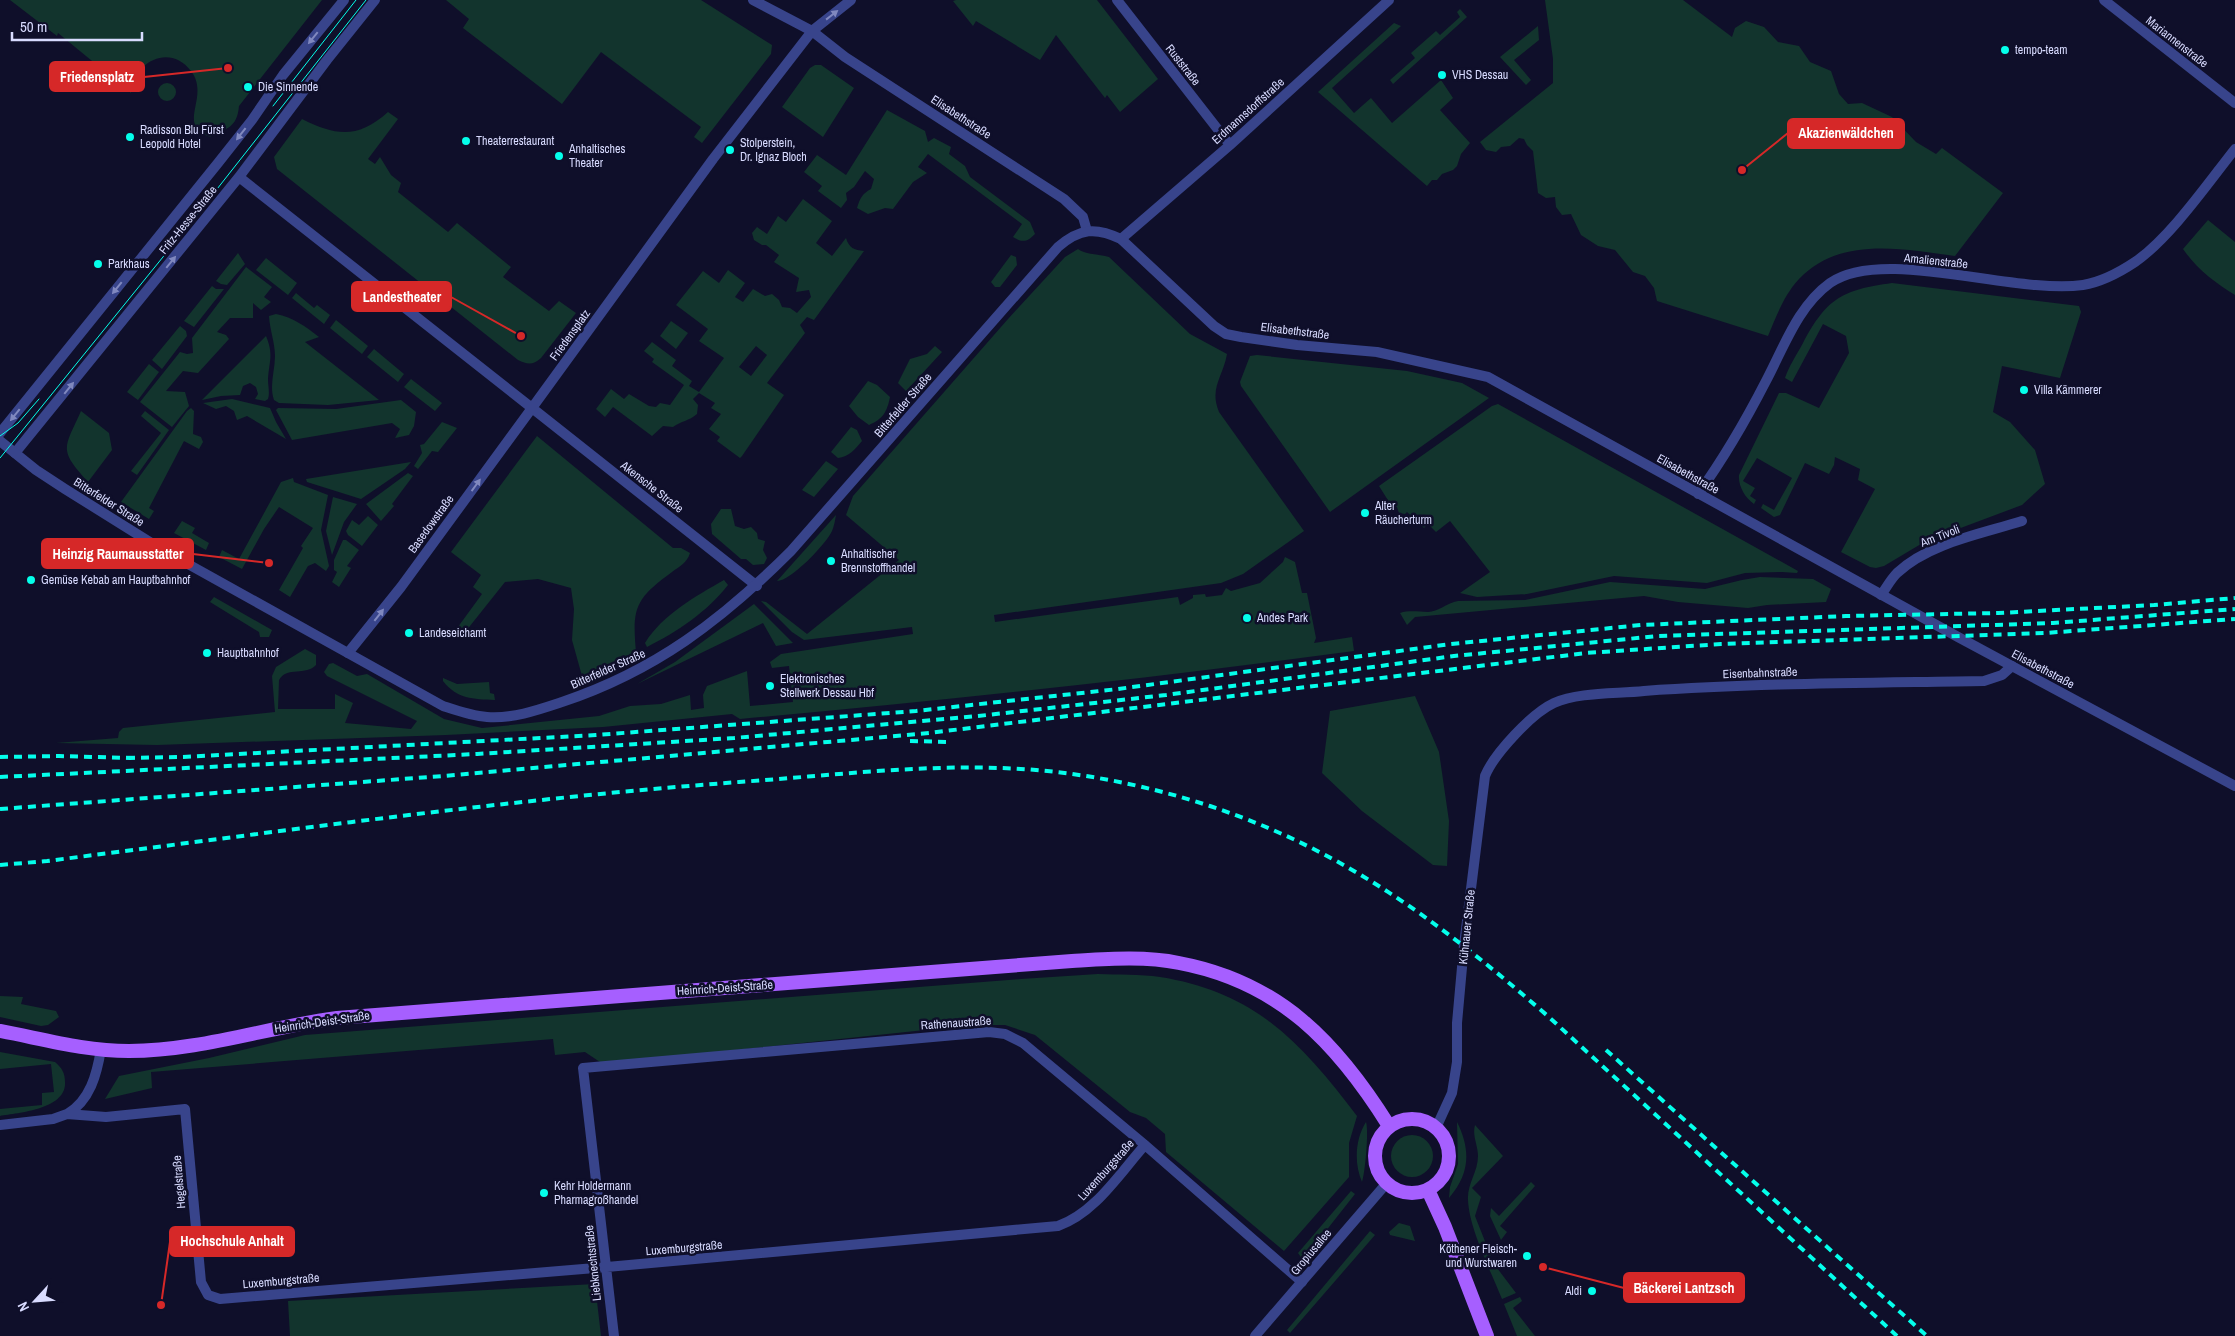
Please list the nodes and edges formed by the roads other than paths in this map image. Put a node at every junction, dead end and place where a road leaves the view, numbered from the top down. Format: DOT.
graph roads {
  1 [pos="344,0"];
  2 [pos="375,0"];
  3 [pos="753,0"];
  4 [pos="851,0"];
  5 [pos="1117,0"];
  6 [pos="1389,0"];
  7 [pos="2104,0"];
  8 [pos="812,31"];
  9 [pos="2235,103"];
  10 [pos="1230,145"];
  11 [pos="2235,149"];
  12 [pos="239,177"];
  13 [pos="1088,231"];
  14 [pos="1121,239"];
  15 [pos="532,408"];
  16 [pos="0,433"];
  17 [pos="0,441"];
  18 [pos="16,453"];
  19 [pos="1698,494"];
  20 [pos="2022,521"];
  21 [pos="756,586"];
  22 [pos="1882,595"];
  23 [pos="348,653"];
  24 [pos="2012,666"];
  25 [pos="1517,734"];
  26 [pos="2235,786"];
  27 [pos="0,1031"];
  28 [pos="101,1049"];
  29 [pos="583,1068"];
  30 [pos="67,1114"];
  31 [pos="0,1125"];
  32 [pos="1390,1126"];
  33 [pos="1436,1128"];
  34 [pos="1145,1145"];
  35 [pos="1386,1184"];
  36 [pos="1428,1190"];
  37 [pos="606,1267"];
  38 [pos="201,1282"];
  39 [pos="1302,1282"];
  40 [pos="614,1336"];
  41 [pos="1255,1336"];
  42 [pos="1487,1336"];
  1 -- 16 [label="street, Fritz-Hesse-Straße, one-way"];
  2 -- 12 [label="street, Fritz-Hesse-Straße"];
  3 -- 8 [label="street"];
  8 -- 4 [label="street, Friedensplatz, one-way"];
  5 -- 10 [label="street, Ruststraße"];
  6 -- 10 [label="street, Erdmannsdorffstraße"];
  7 -- 9 [label="street, Mariannenstraße"];
  8 -- 13 [label="street, Elisabethstraße"];
  8 -- 15 [label="street, Friedensplatz"];
  10 -- 14 [label="street, Erdmannsdorffstraße"];
  11 -- 19 [label="street, Amalienstraße"];
  12 -- 15 [label="street"];
  18 -- 12 [label="street, Fritz-Hesse-Straße, one-way"];
  13 -- 14 [label="street"];
  13 -- 21 [label="street, Bitterfelder Straße"];
  14 -- 19 [label="street, Elisabethstraße"];
  15 -- 21 [label="street, Akensche Straße"];
  23 -- 15 [label="street, Basedowstraße, one-way"];
  17 -- 18 [label="street, Bitterfelder Straße"];
  18 -- 23 [label="street, Bitterfelder Straße"];
  19 -- 22 [label="street, Elisabethstraße"];
  20 -- 22 [label="street, Am Tivoli"];
  21 -- 23 [label="street, Bitterfelder Straße"];
  22 -- 24 [label="street, Elisabethstraße"];
  24 -- 25 [label="street, Eisenbahnstraße"];
  24 -- 26 [label="street, Elisabethstraße"];
  25 -- 33 [label="street, Kühnauer Straße"];
  27 -- 28 [label="main road, Heinrich-Deist-Straße"];
  28 -- 30 [label="street"];
  28 -- 32 [label="main road, Heinrich-Deist-Straße"];
  29 -- 34 [label="street, Rathenaustraße"];
  29 -- 37 [label="street, Liebknechtstraße"];
  30 -- 31 [label="street"];
  30 -- 38 [label="street, Hegelstraße"];
  32 -- 33 [label="main road"];
  32 -- 35 [label="main road"];
  33 -- 36 [label="main road"];
  34 -- 37 [label="street, Luxemburgstraße"];
  34 -- 39 [label="street, Rathenaustraße"];
  35 -- 36 [label="main road"];
  35 -- 39 [label="street, Gropiusallee"];
  36 -- 42 [label="main road"];
  37 -- 38 [label="street, Luxemburgstraße"];
  37 -- 40 [label="street, Liebknechtstraße"];
  39 -- 41 [label="street, Gropiusallee"];
}
